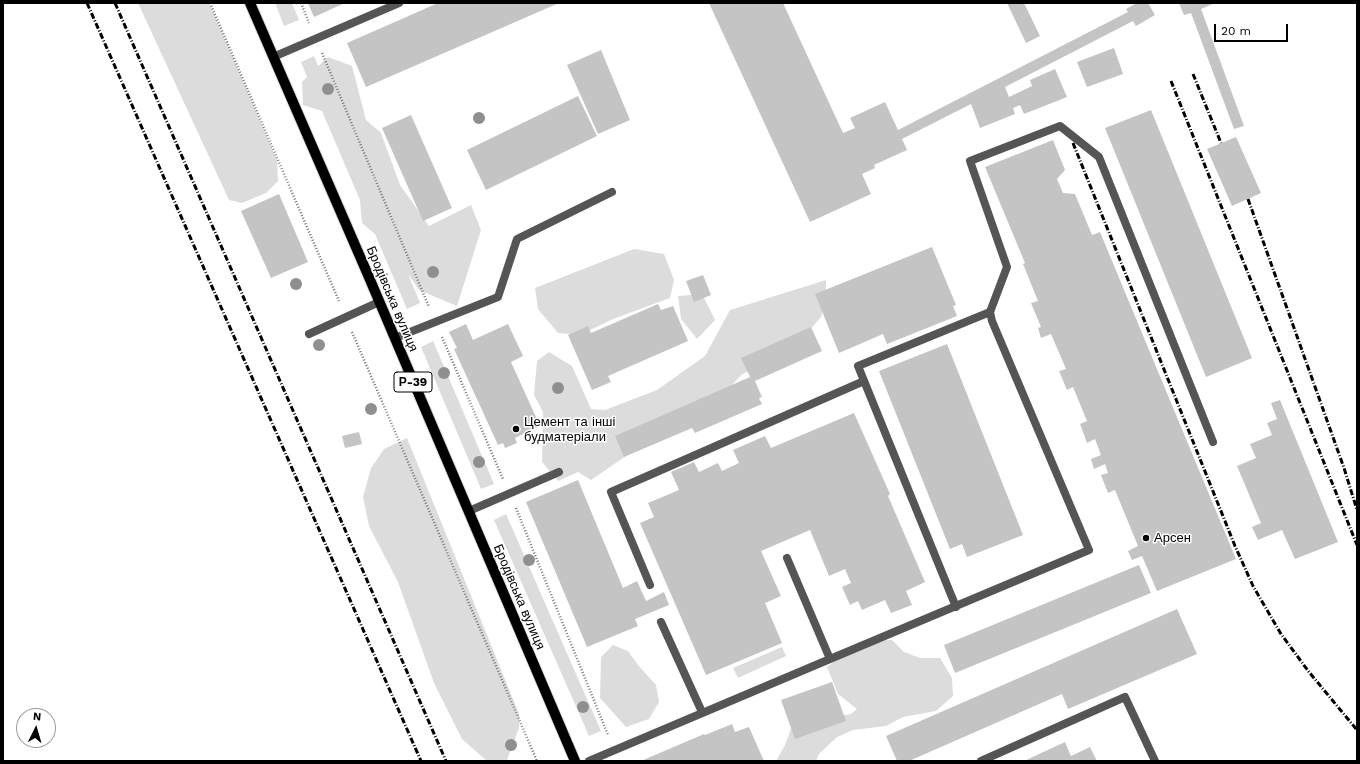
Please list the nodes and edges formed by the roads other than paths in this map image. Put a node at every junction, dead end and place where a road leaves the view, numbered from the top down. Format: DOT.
graph roads {
  1 [pos="250,3"];
  2 [pos="399,3"];
  3 [pos="273,57"];
  4 [pos="612,192"];
  5 [pos="379,302"];
  6 [pos="990,312"];
  7 [pos="309,334"];
  8 [pos="395,338"];
  9 [pos="864,381"];
  10 [pos="1213,442"];
  11 [pos="559,472"];
  12 [pos="469,511"];
  13 [pos="787,558"];
  14 [pos="650,585"];
  15 [pos="956,607"];
  16 [pos="661,622"];
  17 [pos="830,659"];
  18 [pos="702,712"];
  19 [pos="575,761"];
  20 [pos="589,761"];
  21 [pos="981,761"];
  22 [pos="1155,761"];
  1 -- 3 [label="main road, Бродівська вулиця / Р-39"];
  2 -- 3 [label="lane"];
  3 -- 5 [label="main road, Бродівська вулиця / Р-39"];
  4 -- 8 [label="lane"];
  5 -- 7 [label="lane"];
  5 -- 8 [label="main road, Бродівська вулиця / Р-39"];
  6 -- 9 [label="lane"];
  6 -- 10 [label="lane"];
  6 -- 15 [label="lane"];
  8 -- 12 [label="main road, Бродівська вулиця / Р-39"];
  9 -- 14 [label="lane"];
  9 -- 15 [label="lane"];
  11 -- 12 [label="lane"];
  12 -- 19 [label="main road, Бродівська вулиця / Р-39"];
  13 -- 17 [label="lane"];
  15 -- 17 [label="lane"];
  16 -- 18 [label="lane"];
  17 -- 18 [label="lane"];
  18 -- 20 [label="lane"];
  21 -- 22 [label="lane"];
}
